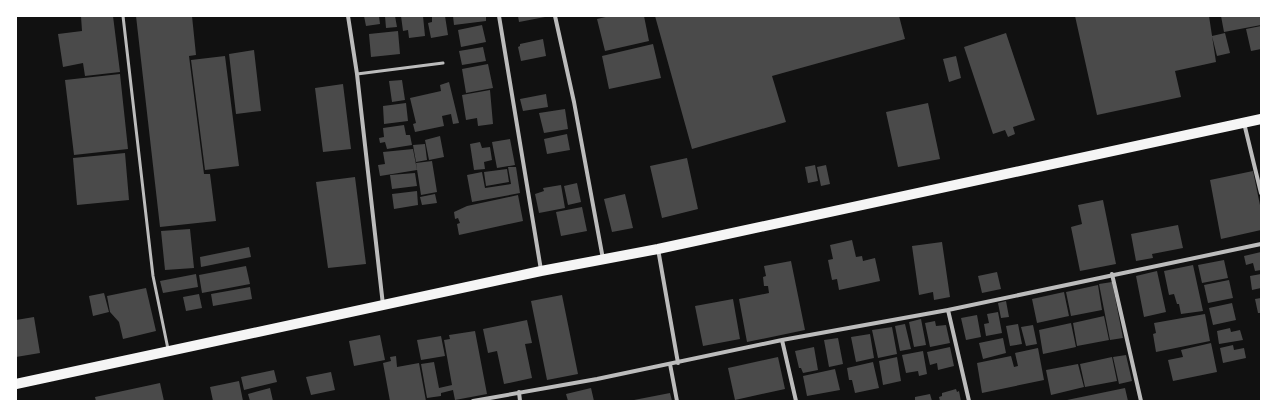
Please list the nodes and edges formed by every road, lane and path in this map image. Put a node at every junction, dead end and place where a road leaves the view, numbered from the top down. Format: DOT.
graph roads {
  1 [pos="123,16"];
  2 [pos="348,16"];
  3 [pos="499,16"];
  4 [pos="555,16"];
  5 [pos="443,63"];
  6 [pos="357,74"];
  7 [pos="1261,119"];
  8 [pos="1244,122"];
  9 [pos="1261,194"];
  10 [pos="1261,244"];
  11 [pos="658,248"];
  12 [pos="604,260"];
  13 [pos="542,271"];
  14 [pos="1112,274"];
  15 [pos="382,305"];
  16 [pos="948,310"];
  17 [pos="782,340"];
  18 [pos="168,351"];
  19 [pos="678,363"];
  20 [pos="670,364"];
  21 [pos="16,384"];
  22 [pos="519,392"];
  23 [pos="473,401"];
  24 [pos="520,401"];
  25 [pos="677,401"];
  26 [pos="796,401"];
  27 [pos="969,401"];
  28 [pos="1141,401"];
  1 -- 18 [label="lane"];
  2 -- 6 [label="street"];
  3 -- 13 [label="street"];
  4 -- 12 [label="street"];
  5 -- 6 [label="lane"];
  6 -- 15 [label="street"];
  7 -- 8 [label="main road"];
  8 -- 9 [label="street"];
  8 -- 11 [label="main road"];
  10 -- 14 [label="street"];
  11 -- 12 [label="main road"];
  11 -- 19 [label="street"];
  12 -- 13 [label="main road"];
  13 -- 15 [label="main road"];
  14 -- 16 [label="street"];
  14 -- 28 [label="street"];
  15 -- 18 [label="main road"];
  16 -- 17 [label="street"];
  16 -- 27 [label="street"];
  17 -- 19 [label="street"];
  17 -- 26 [label="street"];
  18 -- 21 [label="main road"];
  19 -- 20 [label="street"];
  20 -- 22 [label="street"];
  20 -- 25 [label="street"];
  22 -- 23 [label="street"];
  22 -- 24 [label="street"];
}
